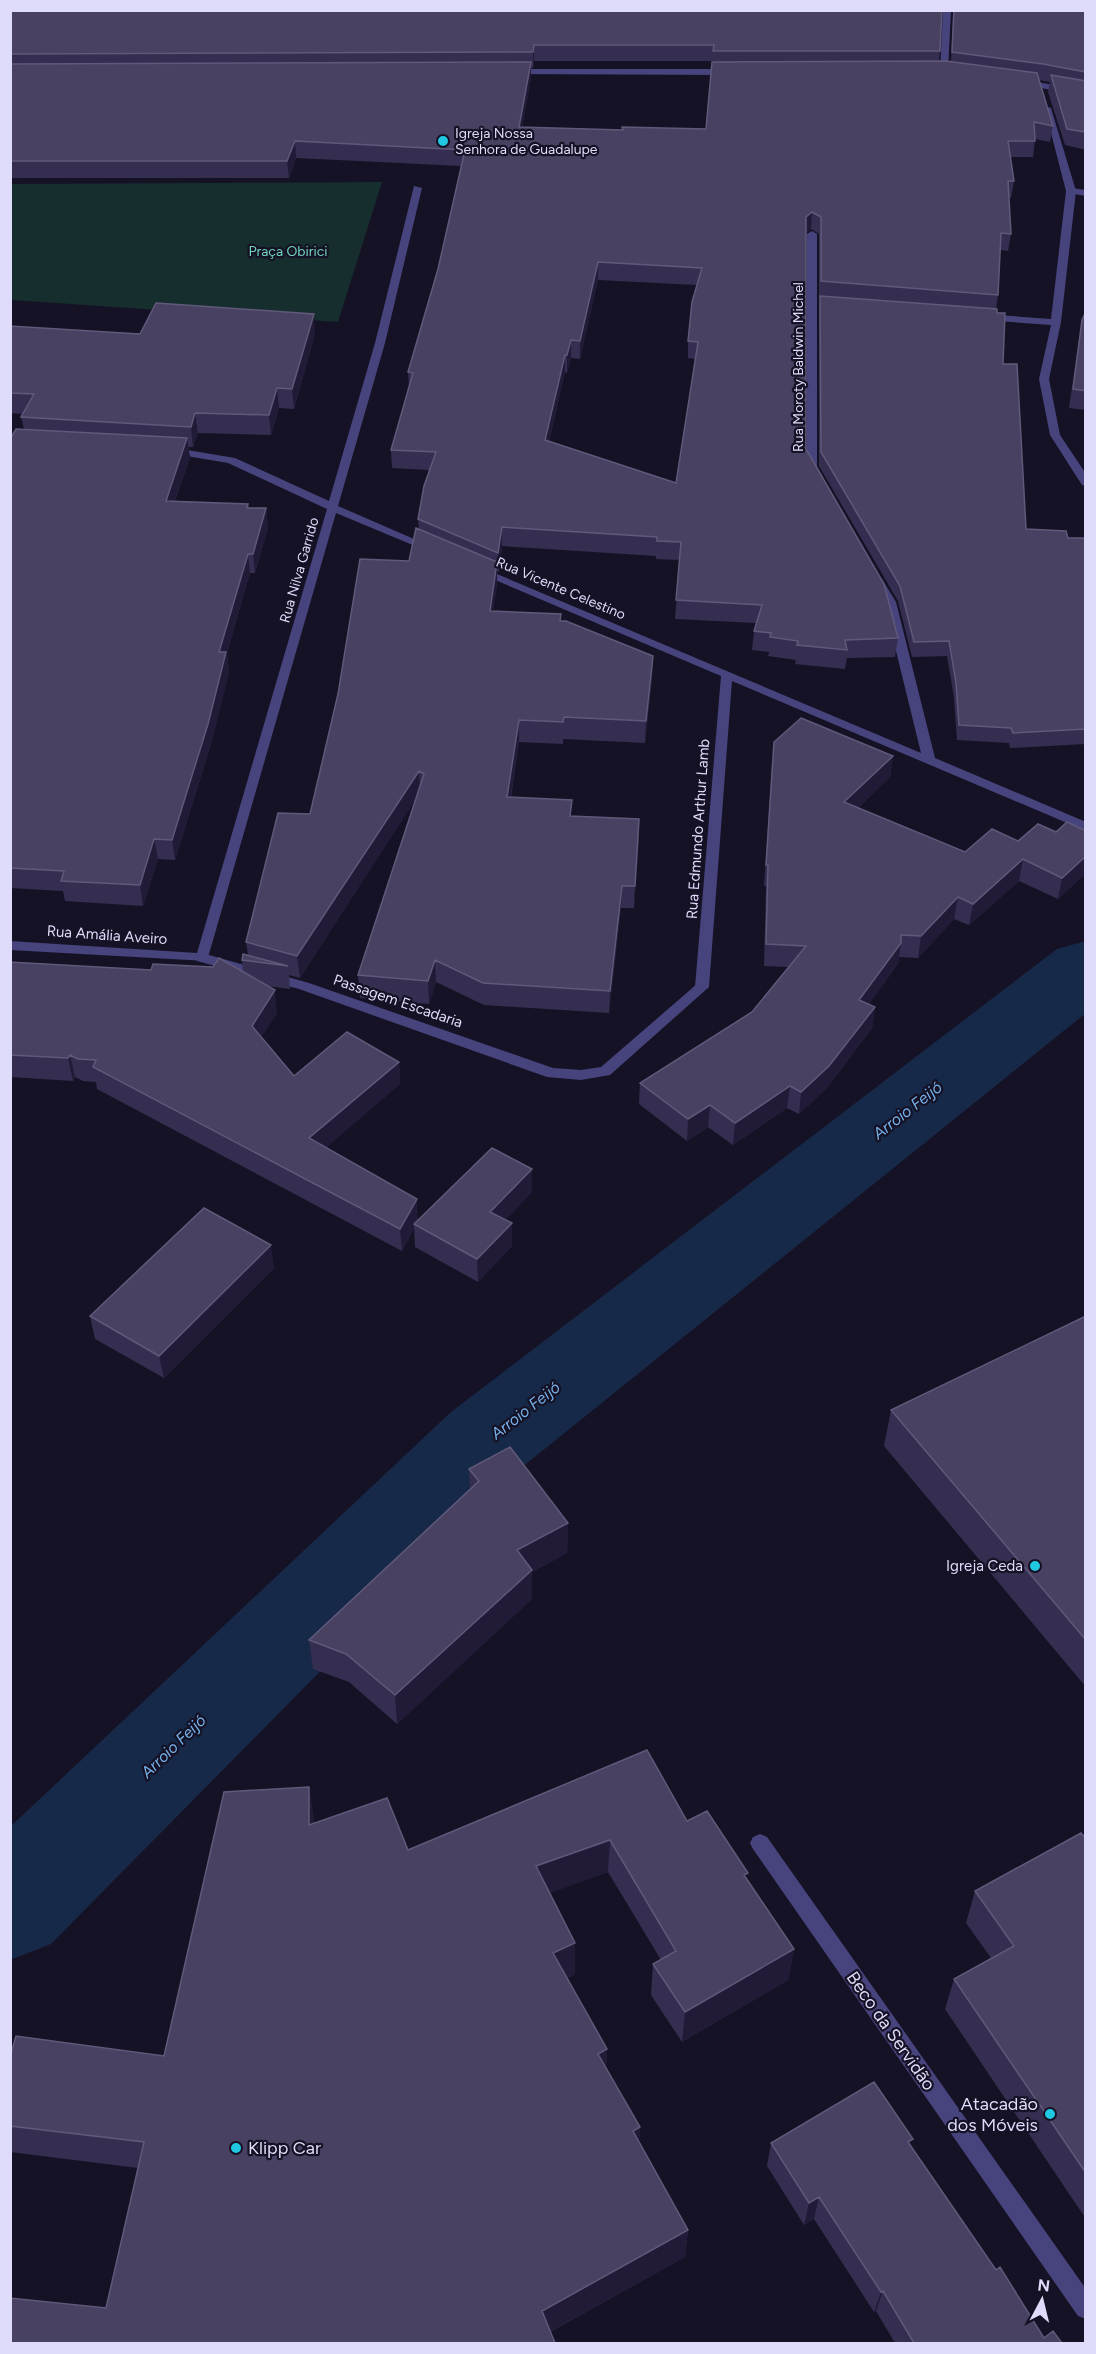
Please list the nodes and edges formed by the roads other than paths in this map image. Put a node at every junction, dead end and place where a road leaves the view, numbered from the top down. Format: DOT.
graph roads {
  1 [pos="947,10"];
  2 [pos="499,72"];
  3 [pos="745,72"];
  4 [pos="932,72"];
  5 [pos="944,72"];
  6 [pos="954,73"];
  7 [pos="1008,80"];
  8 [pos="1041,85"];
  9 [pos="1086,94"];
  10 [pos="417,188"];
  11 [pos="1071,191"];
  12 [pos="1086,193"];
  13 [pos="812,234"];
  14 [pos="975,316"];
  15 [pos="1056,322"];
  16 [pos="151,449"];
  17 [pos="1086,483"];
  18 [pos="823,486"];
  19 [pos="332,507"];
  20 [pos="442,553"];
  21 [pos="464,563"];
  22 [pos="873,573"];
  23 [pos="727,674"];
  24 [pos="930,762"];
  25 [pos="1086,827"];
  26 [pos="10,945"];
  27 [pos="202,958"];
  28 [pos="702,987"];
  29 [pos="760,1843"];
  30 [pos="1086,2308"];
  1 -- 5 [label="street"];
  2 -- 3 [label="street"];
  4 -- 5 [label="street"];
  5 -- 6 [label="street"];
  7 -- 8 [label="street"];
  8 -- 9 [label="street"];
  8 -- 11 [label="street"];
  10 -- 19 [label="street, Rua Nilva Garrido"];
  11 -- 12 [label="street"];
  11 -- 15 [label="street"];
  13 -- 18 [label="street, Rua Moroty Baldwin Michel"];
  14 -- 15 [label="street"];
  15 -- 17 [label="street"];
  16 -- 19 [label="street"];
  19 -- 20 [label="street"];
  19 -- 27 [label="street, Rua Nilva Garrido"];
  21 -- 23 [label="street, Rua Vicente Celestino"];
  22 -- 24 [label="street"];
  23 -- 24 [label="street, Rua Vicente Celestino"];
  23 -- 28 [label="street, Rua Edmundo Arthur Lamb"];
  24 -- 25 [label="street, Rua Vicente Celestino"];
  26 -- 27 [label="street, Rua Amália Aveiro"];
  27 -- 28 [label="street, Passagem Escadaria"];
  29 -- 30 [label="street, Beco da Servidão"];
}
